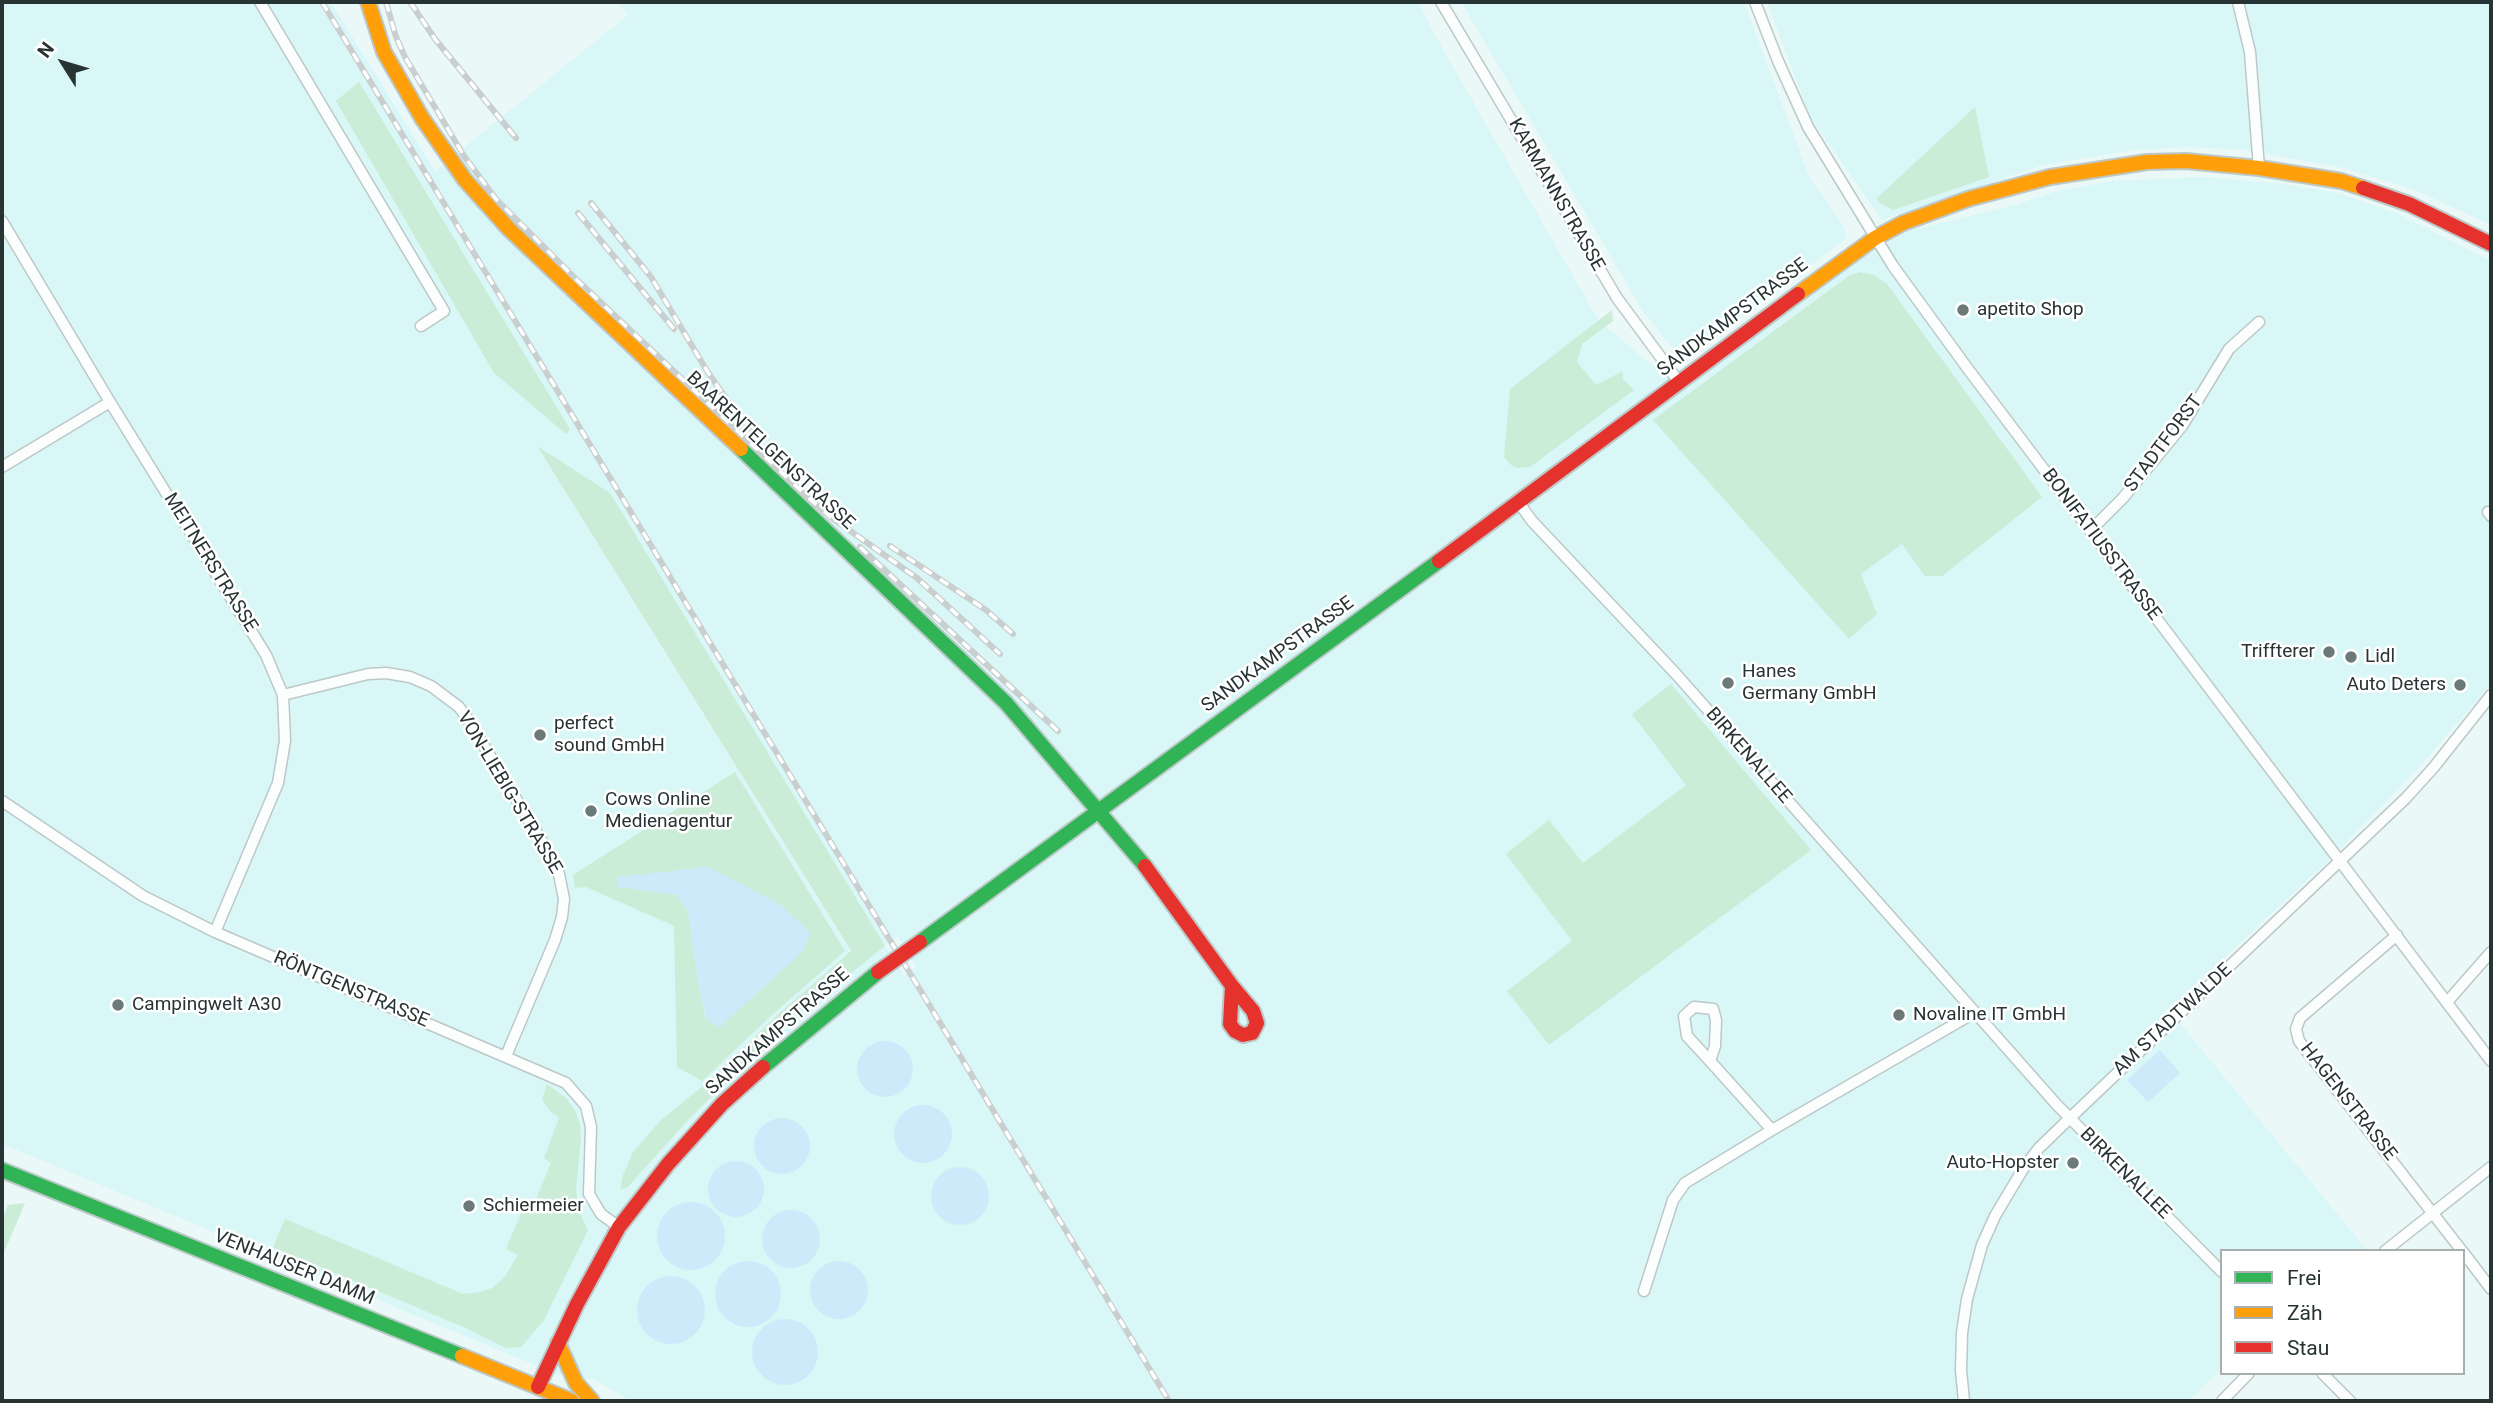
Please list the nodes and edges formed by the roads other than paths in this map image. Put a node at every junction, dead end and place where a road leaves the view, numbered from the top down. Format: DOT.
graph roads {
  1 [pos="260,2"];
  2 [pos="368,2"];
  3 [pos="1441,2"];
  4 [pos="1755,2"];
  5 [pos="2238,2"];
  6 [pos="2259,168"];
  7 [pos="2,221"];
  8 [pos="1875,238"];
  9 [pos="2491,244"];
  10 [pos="2259,322"];
  11 [pos="421,326"];
  12 [pos="1679,382"];
  13 [pos="110,402"];
  14 [pos="2,467"];
  15 [pos="1520,503"];
  16 [pos="2090,531"];
  17 [pos="282,695"];
  18 [pos="2491,695"];
  19 [pos="2,801"];
  20 [pos="1097,810"];
  21 [pos="2341,861"];
  22 [pos="215,932"];
  23 [pos="2397,935"];
  24 [pos="2491,952"];
  25 [pos="1232,986"];
  26 [pos="2448,1002"];
  27 [pos="1974,1013"];
  28 [pos="506,1056"];
  29 [pos="1710,1061"];
  30 [pos="2491,1061"];
  31 [pos="2070,1118"];
  32 [pos="1772,1130"];
  33 [pos="2491,1167"];
  34 [pos="2,1170"];
  35 [pos="2433,1211"];
  36 [pos="619,1227"];
  37 [pos="2387,1249"];
  38 [pos="2462,1249"];
  39 [pos="2465,1254"];
  40 [pos="2220,1270"];
  41 [pos="2491,1289"];
  42 [pos="1644,1291"];
  43 [pos="558,1343"];
  44 [pos="2247,1375"];
  45 [pos="2324,1375"];
  46 [pos="538,1387"];
  47 [pos="554,1398"];
  48 [pos="572,1401"];
  49 [pos="592,1401"];
  50 [pos="1964,1401"];
  51 [pos="2222,1401"];
  52 [pos="2350,1401"];
  1 -- 11 [label="street"];
  2 -- 20 [label="street, BAARENTELGENSTRASSE"];
  3 -- 12 [label="street, KARMANNSTRASSE"];
  4 -- 8 [label="street, BONIFATIUSSTRASSE"];
  5 -- 6 [label="street"];
  6 -- 8 [label="street, SANDKAMPSTRASSE"];
  6 -- 9 [label="street, SANDKAMPSTRASSE"];
  7 -- 13 [label="street, MEITNERSTRASSE"];
  8 -- 12 [label="street, SANDKAMPSTRASSE"];
  8 -- 16 [label="street, BONIFATIUSSTRASSE"];
  10 -- 16 [label="street, STADTFORST"];
  12 -- 15 [label="street, SANDKAMPSTRASSE"];
  13 -- 14 [label="street"];
  13 -- 17 [label="street, MEITNERSTRASSE"];
  15 -- 20 [label="street, SANDKAMPSTRASSE"];
  15 -- 27 [label="street, BIRKENALLEE"];
  16 -- 21 [label="street, BONIFATIUSSTRASSE"];
  17 -- 22 [label="street, MEITNERSTRASSE"];
  17 -- 28 [label="street, VON-LIEBIG-STRASSE"];
  18 -- 21 [label="street, AM STADTWALDE"];
  19 -- 22 [label="street, RÖNTGENSTRASSE"];
  20 -- 25 [label="street"];
  20 -- 36 [label="street, SANDKAMPSTRASSE, bridge"];
  21 -- 23 [label="street, BONIFATIUSSTRASSE"];
  21 -- 31 [label="street, AM STADTWALDE"];
  22 -- 28 [label="street, RÖNTGENSTRASSE"];
  23 -- 26 [label="street, BONIFATIUSSTRASSE"];
  23 -- 35 [label="street, HAGENSTRASSE"];
  24 -- 26 [label="street"];
  26 -- 30 [label="street, BONIFATIUSSTRASSE"];
  27 -- 31 [label="street, BIRKENALLEE"];
  27 -- 32 [label="street"];
  28 -- 36 [label="street, RÖNTGENSTRASSE"];
  29 -- 29 [label="street"];
  29 -- 32 [label="street"];
  31 -- 40 [label="street, BIRKENALLEE"];
  31 -- 50 [label="street, AM STADTWALDE"];
  32 -- 42 [label="street"];
  33 -- 35 [label="street"];
  34 -- 46 [label="street, VENHAUSER DAMM"];
  35 -- 37 [label="street"];
  35 -- 38 [label="street, HAGENSTRASSE"];
  36 -- 43 [label="street, SANDKAMPSTRASSE"];
  39 -- 41 [label="street, HAGENSTRASSE"];
  43 -- 46 [label="street, SANDKAMPSTRASSE"];
  43 -- 49 [label="street"];
  44 -- 51 [label="street"];
  45 -- 52 [label="street"];
  46 -- 47 [label="street, VENHAUSER DAMM"];
  47 -- 48 [label="street, VENHAUSER DAMM"];
}
